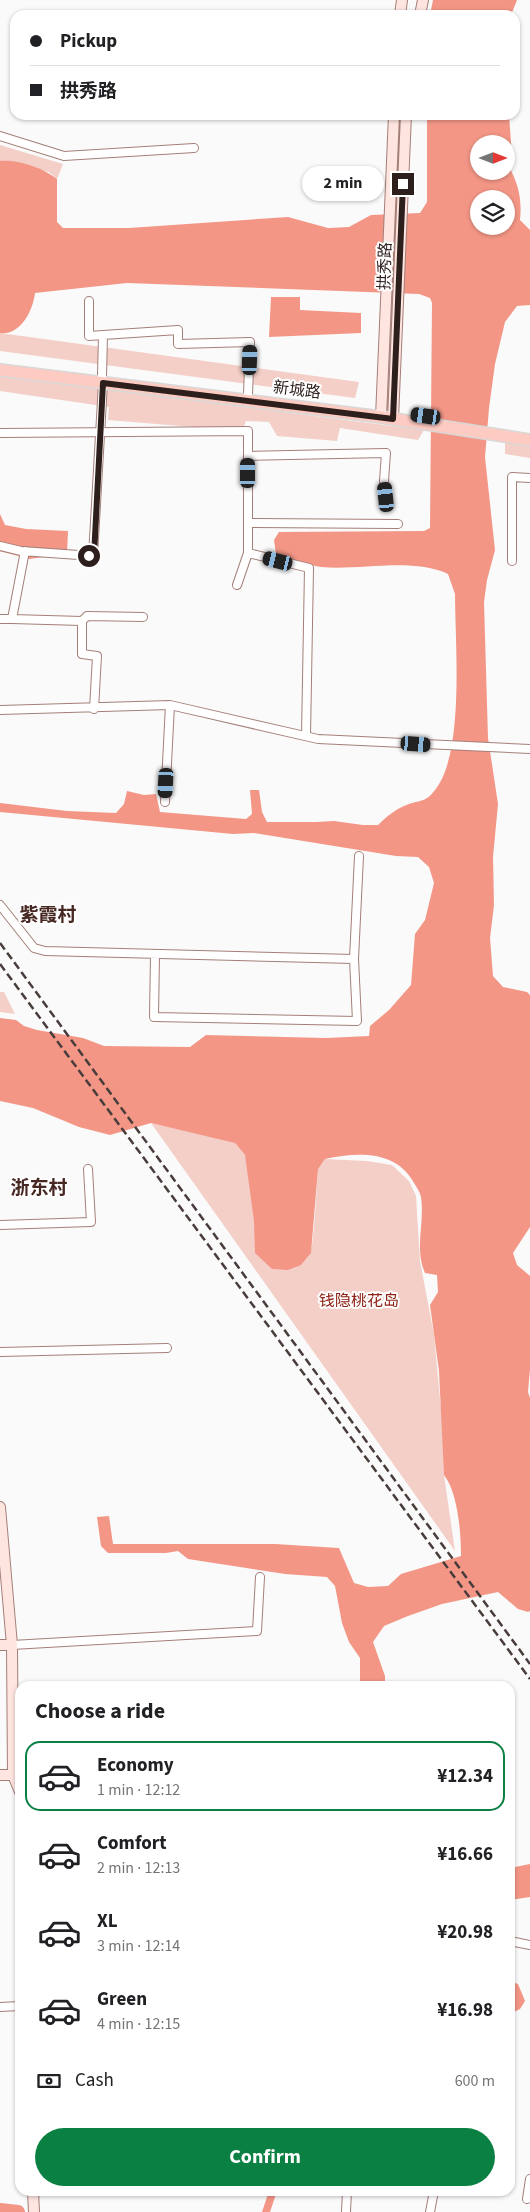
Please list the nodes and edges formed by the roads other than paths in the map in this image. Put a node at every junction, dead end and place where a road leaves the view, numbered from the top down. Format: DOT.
graph roads {
  1 [pos="394,120"];
  2 [pos="406,120"];
  3 [pos="0,136"];
  4 [pos="194,148"];
  5 [pos="89,301"];
  6 [pos="103,335"];
  7 [pos="0,364"];
  8 [pos="0,370"];
  9 [pos="102,379"];
  10 [pos="248,394"];
  11 [pos="381,413"];
  12 [pos="393,415"];
  13 [pos="491,430"];
  14 [pos="102,432"];
  15 [pos="0,433"];
  16 [pos="530,433"];
  17 [pos="530,440"];
  18 [pos="248,456"];
  19 [pos="530,478"];
  20 [pos="386,497"];
  21 [pos="248,523"];
  22 [pos="398,524"];
  23 [pos="0,546"];
  24 [pos="25,551"];
  25 [pos="248,553"];
  26 [pos="512,561"];
  27 [pos="237,585"];
  28 [pos="143,616"];
  29 [pos="0,619"];
  30 [pos="12,619"];
  31 [pos="82,621"];
  32 [pos="170,705"];
  33 [pos="94,709"];
  34 [pos="0,710"];
  35 [pos="306,736"];
  36 [pos="530,749"];
  37 [pos="165,802"];
  38 [pos="359,856"];
  39 [pos="0,905"];
  40 [pos="155,955"];
  41 [pos="354,959"];
  42 [pos="88,1169"];
  43 [pos="0,1225"];
  44 [pos="167,1348"];
  45 [pos="0,1352"];
  46 [pos="0,1507"];
  47 [pos="260,1577"];
  48 [pos="0,1645"];
  49 [pos="12,1645"];
  50 [pos="15,1730"];
  51 [pos="15,1764"];
  52 [pos="0,1774"];
  53 [pos="13,1775"];
  54 [pos="15,1780"];
  55 [pos="515,1942"];
  56 [pos="530,1945"];
  57 [pos="15,2006"];
  58 [pos="0,2007"];
  59 [pos="530,2179"];
  60 [pos="33,2196"];
  61 [pos="347,2196"];
  62 [pos="433,2196"];
  63 [pos="527,2199"];
  64 [pos="34,2212"];
  65 [pos="346,2212"];
  66 [pos="430,2212"];
  1 -- 11 [label="main road, 拱秀路"];
  2 -- 12 [label="main road, 拱秀路"];
  3 -- 4 [label="street"];
  5 -- 6 [label="street"];
  6 -- 9 [label="street"];
  6 -- 10 [label="street"];
  7 -- 9 [label="main road, 新城路"];
  8 -- 9 [label="main road, 新城路"];
  9 -- 10 [label="main road, 新城路"];
  9 -- 11 [label="main road, 新城路"];
  9 -- 14 [label="street"];
  10 -- 11 [label="main road, 新城路"];
  11 -- 12 [label="main road, 新城路"];
  12 -- 13 [label="main road, 新城路"];
  13 -- 16 [label="main road, 新城路"];
  13 -- 17 [label="main road, 新城路"];
  14 -- 15 [label="street"];
  14 -- 18 [label="street"];
  14 -- 24 [label="street"];
  18 -- 20 [label="street"];
  18 -- 21 [label="street"];
  19 -- 26 [label="street"];
  21 -- 22 [label="street"];
  21 -- 25 [label="street"];
  23 -- 24 [label="street"];
  24 -- 30 [label="street"];
  25 -- 27 [label="street"];
  25 -- 35 [label="street"];
  28 -- 31 [label="street"];
  29 -- 30 [label="street"];
  30 -- 31 [label="street"];
  31 -- 33 [label="street"];
  32 -- 33 [label="street"];
  32 -- 35 [label="street"];
  32 -- 37 [label="street"];
  33 -- 34 [label="street"];
  35 -- 36 [label="street"];
  38 -- 41 [label="street"];
  39 -- 40 [label="street"];
  40 -- 41 [label="street"];
  40 -- 41 [label="street"];
  42 -- 43 [label="street"];
  44 -- 45 [label="street"];
  46 -- 49 [label="main road"];
  47 -- 49 [label="street"];
  48 -- 49 [label="main road"];
  49 -- 50 [label="main road"];
  51 -- 53 [label="main road"];
  52 -- 53 [label="main road"];
  53 -- 54 [label="main road"];
  55 -- 56 [label="street"];
  57 -- 58 [label="street"];
  59 -- 63 [label="street"];
  60 -- 64 [label="main road"];
  61 -- 65 [label="street"];
  62 -- 66 [label="street"];
}
